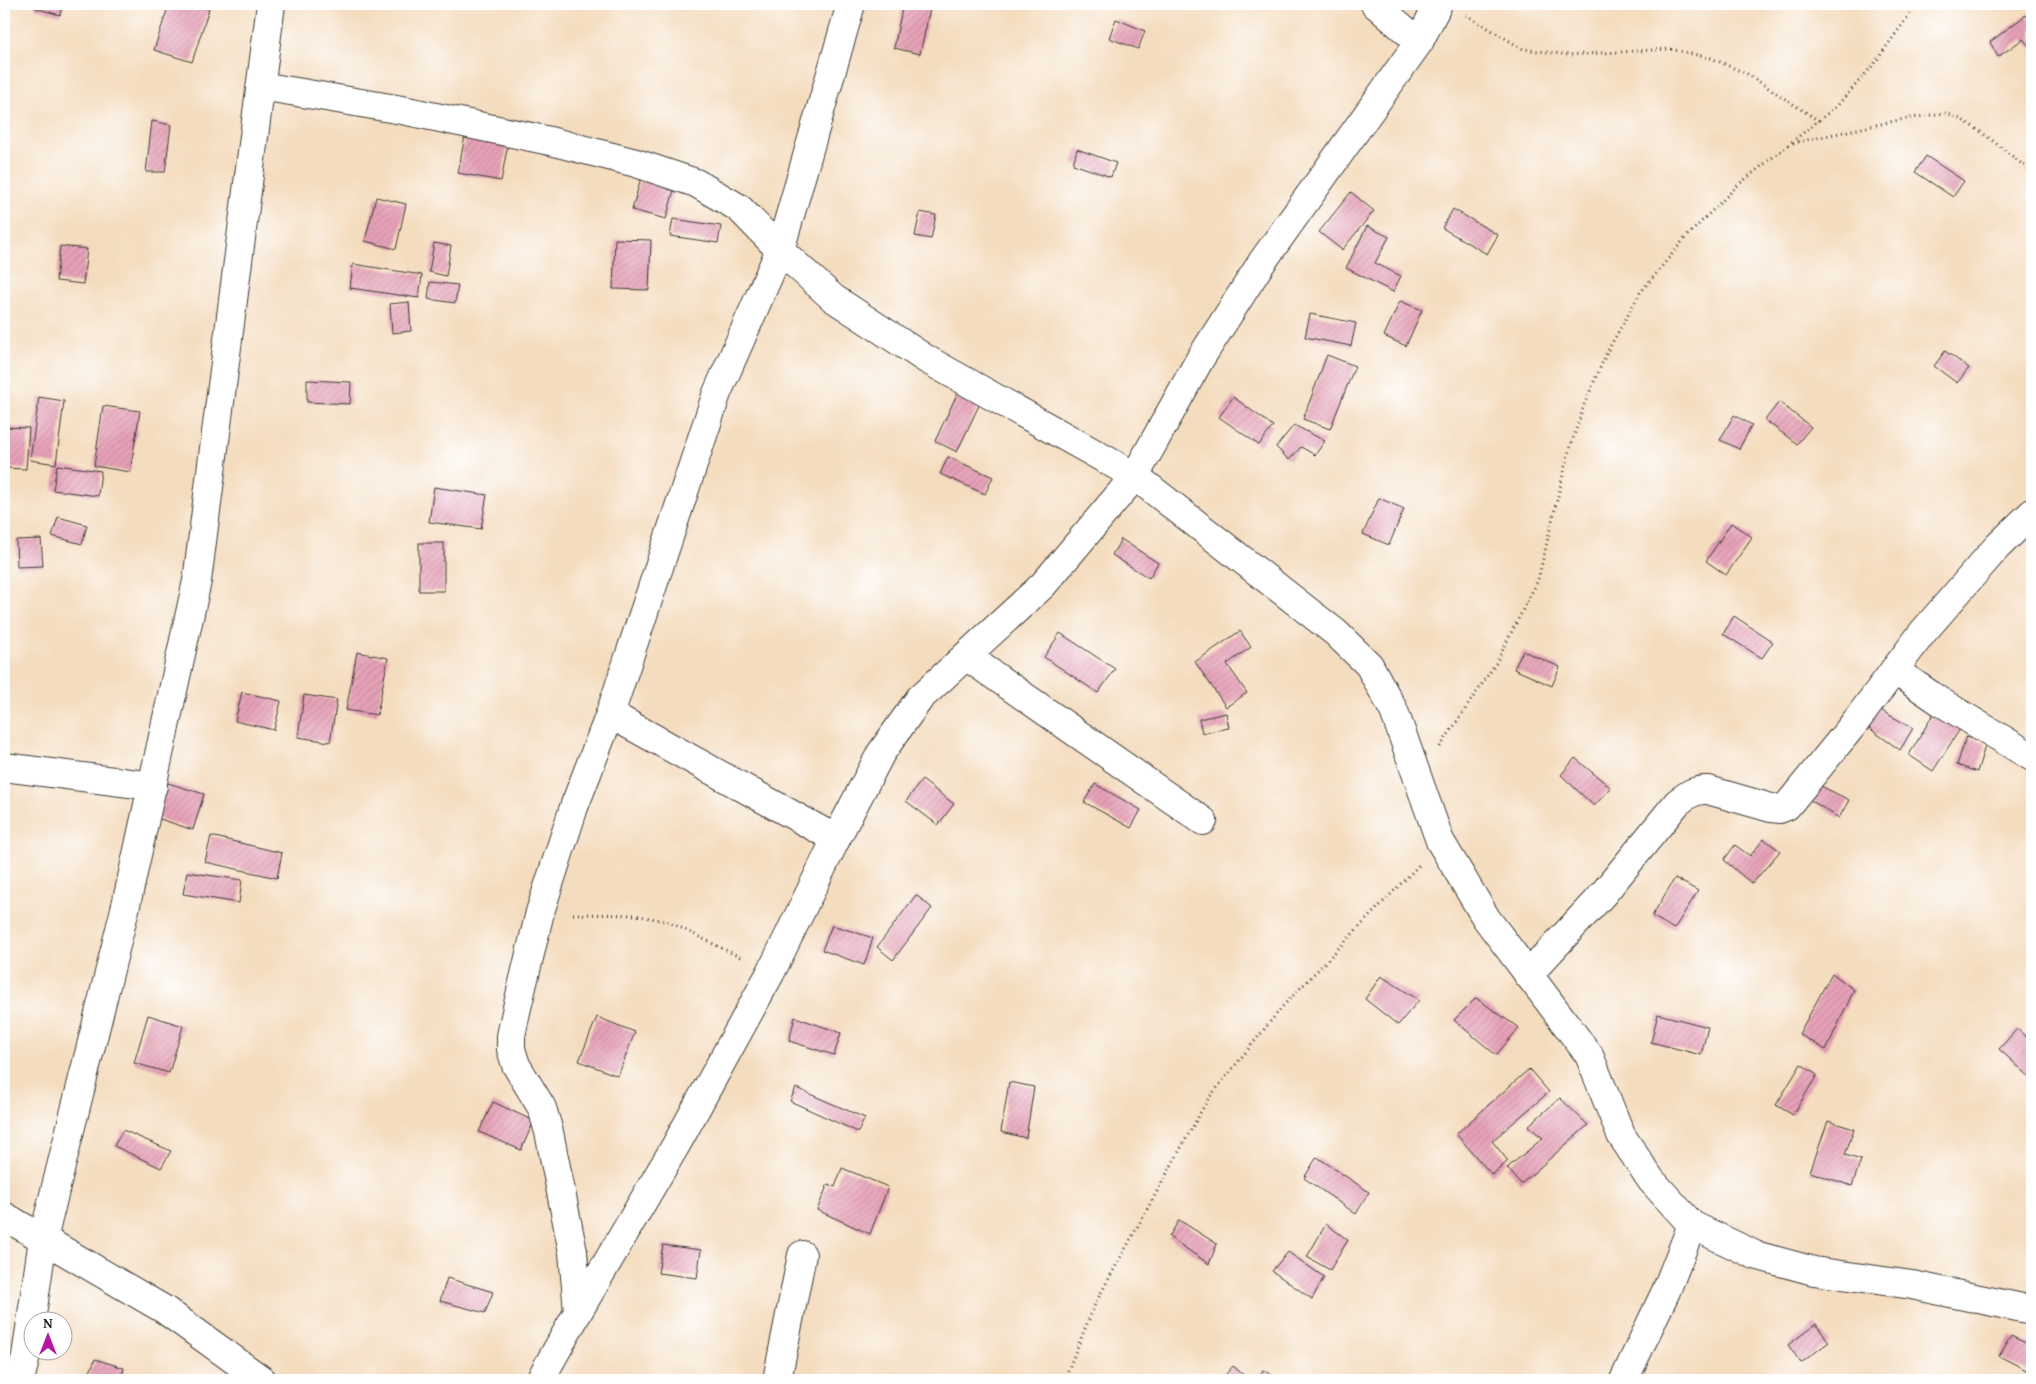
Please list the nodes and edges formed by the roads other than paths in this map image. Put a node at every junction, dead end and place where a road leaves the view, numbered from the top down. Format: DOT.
graph roads {
  1 [pos="271,4"];
  2 [pos="852,4"];
  3 [pos="1375,4"];
  4 [pos="1438,4"];
  5 [pos="1419,42"];
  6 [pos="261,86"];
  7 [pos="780,250"];
  8 [pos="1135,476"];
  9 [pos="2032,514"];
  10 [pos="966,656"];
  11 [pos="1894,670"];
  12 [pos="610,714"];
  13 [pos="2032,757"];
  14 [pos="4,767"];
  15 [pos="153,786"];
  16 [pos="1204,821"];
  17 [pos="836,839"];
  18 [pos="1528,975"];
  19 [pos="4,1216"];
  20 [pos="1692,1225"];
  21 [pos="43,1239"];
  22 [pos="802,1255"];
  23 [pos="2032,1310"];
  24 [pos="578,1312"];
  25 [pos="20,1380"];
  26 [pos="262,1380"];
  27 [pos="540,1380"];
  28 [pos="777,1380"];
  29 [pos="1624,1380"];
  1 -- 6 [label="street"];
  2 -- 7 [label="street"];
  3 -- 5 [label="street"];
  4 -- 5 [label="street"];
  5 -- 8 [label="street"];
  6 -- 7 [label="street"];
  6 -- 15 [label="street"];
  7 -- 8 [label="street"];
  7 -- 12 [label="street"];
  8 -- 10 [label="street"];
  8 -- 18 [label="street"];
  9 -- 11 [label="street"];
  10 -- 16 [label="street"];
  10 -- 17 [label="street"];
  11 -- 13 [label="street"];
  11 -- 18 [label="street"];
  12 -- 17 [label="street"];
  12 -- 24 [label="street"];
  14 -- 15 [label="street"];
  15 -- 21 [label="street"];
  17 -- 24 [label="street"];
  18 -- 20 [label="street"];
  19 -- 21 [label="street"];
  20 -- 23 [label="street"];
  20 -- 29 [label="street"];
  21 -- 25 [label="street"];
  21 -- 26 [label="street"];
  22 -- 28 [label="street"];
  24 -- 27 [label="street"];
}
